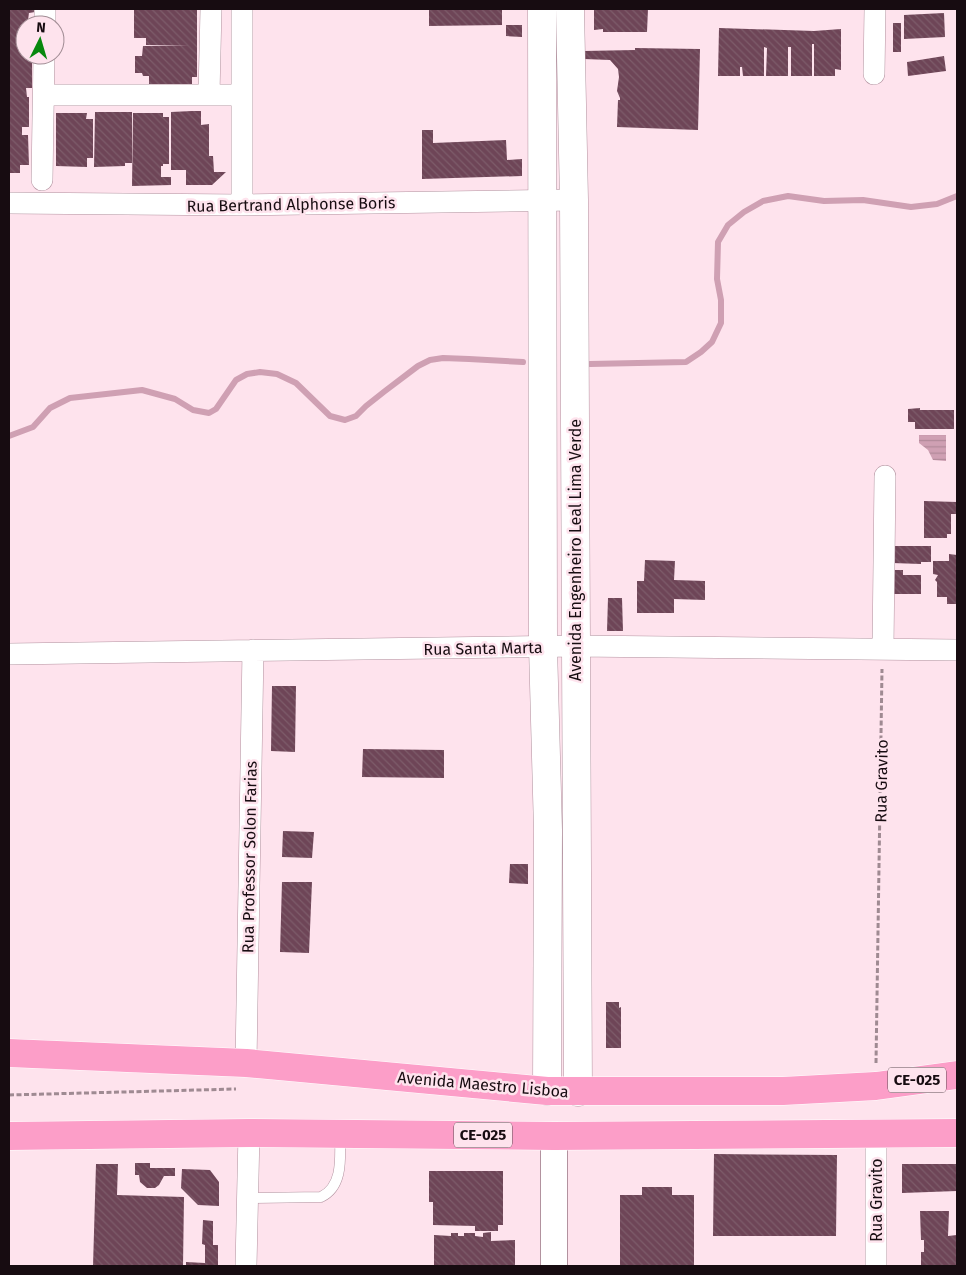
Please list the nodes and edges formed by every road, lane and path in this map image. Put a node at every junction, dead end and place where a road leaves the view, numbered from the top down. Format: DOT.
graph roads {
  1 [pos="211,9"];
  2 [pos="242,9"];
  3 [pos="542,9"];
  4 [pos="570,9"];
  5 [pos="875,9"];
  6 [pos="44,65"];
  7 [pos="874,74"];
  8 [pos="209,94"];
  9 [pos="44,95"];
  10 [pos="242,95"];
  11 [pos="42,180"];
  12 [pos="574,200"];
  13 [pos="541,201"];
  14 [pos="9,203"];
  15 [pos="242,205"];
  16 [pos="885,476"];
  17 [pos="575,646"];
  18 [pos="543,647"];
  19 [pos="883,649"];
  20 [pos="253,650"];
  21 [pos="957,650"];
  22 [pos="9,654"];
  23 [pos="548,830"];
  24 [pos="576,831"];
  25 [pos="9,1053"];
  26 [pos="64,1055"];
  27 [pos="246,1063"];
  28 [pos="9,1066"];
  29 [pos="957,1075"];
  30 [pos="876,1086"];
  31 [pos="547,1092"];
  32 [pos="578,1092"];
  33 [pos="9,1128"];
  34 [pos="249,1133"];
  35 [pos="957,1133"];
  36 [pos="340,1134"];
  37 [pos="876,1134"];
  38 [pos="9,1136"];
  39 [pos="60,1136"];
  40 [pos="554,1136"];
  41 [pos="248,1198"];
  42 [pos="246,1266"];
  43 [pos="554,1266"];
  44 [pos="876,1266"];
  1 -- 8 [label="street"];
  2 -- 10 [label="street"];
  3 -- 13 [label="main road, Avenida Engenheiro Leal Lima Verde"];
  4 -- 12 [label="main road, Avenida Engenheiro Leal Lima Verde"];
  5 -- 7 [label="street"];
  6 -- 9 [label="street"];
  8 -- 9 [label="street"];
  8 -- 10 [label="street"];
  9 -- 11 [label="street"];
  10 -- 15 [label="street"];
  12 -- 13 [label="street, Rua Bertrand Alphonse Boris"];
  12 -- 17 [label="main road, Avenida Engenheiro Leal Lima Verde"];
  13 -- 15 [label="street, Rua Bertrand Alphonse Boris"];
  13 -- 18 [label="main road, Avenida Engenheiro Leal Lima Verde"];
  14 -- 15 [label="street, Rua Bertrand Alphonse Boris"];
  16 -- 19 [label="street"];
  17 -- 18 [label="street, Rua Santa Marta"];
  17 -- 19 [label="street, Rua Santa Marta"];
  17 -- 24 [label="main road, Avenida Engenheiro Leal Lima Verde"];
  18 -- 20 [label="street, Rua Santa Marta"];
  18 -- 23 [label="main road, Avenida Engenheiro Leal Lima Verde"];
  19 -- 21 [label="street, Rua Santa Marta"];
  19 -- 30 [label="path, Rua Gravito"];
  20 -- 22 [label="street, Rua Santa Marta"];
  20 -- 27 [label="street, Rua Professor Solon Farias"];
  23 -- 24 [label="main road"];
  23 -- 31 [label="main road, Avenida Engenheiro Leal Lima Verde"];
  24 -- 32 [label="main road, Avenida Engenheiro Leal Lima Verde"];
  25 -- 26 [label="highway, Avenida Maestro Lisboa / CE-025"];
  26 -- 27 [label="highway, Avenida Maestro Lisboa / CE-025"];
  26 -- 28 [label="highway"];
  27 -- 31 [label="highway, Avenida Maestro Lisboa / CE-025"];
  29 -- 30 [label="highway, Avenida Maestro Lisboa / CE-025"];
  30 -- 32 [label="highway, Avenida Maestro Lisboa / CE-025"];
  31 -- 32 [label="highway, Avenida Maestro Lisboa / CE-025"];
  33 -- 39 [label="highway"];
  34 -- 36 [label="highway, CE-025"];
  34 -- 39 [label="highway, CE-025"];
  34 -- 41 [label="street"];
  35 -- 37 [label="highway, CE-025"];
  36 -- 40 [label="highway, CE-025"];
  36 -- 41 [label="lane"];
  37 -- 40 [label="highway, CE-025"];
  37 -- 44 [label="street, Rua Gravito"];
  38 -- 39 [label="highway, CE-025"];
  40 -- 43 [label="street"];
  41 -- 42 [label="street"];
}
